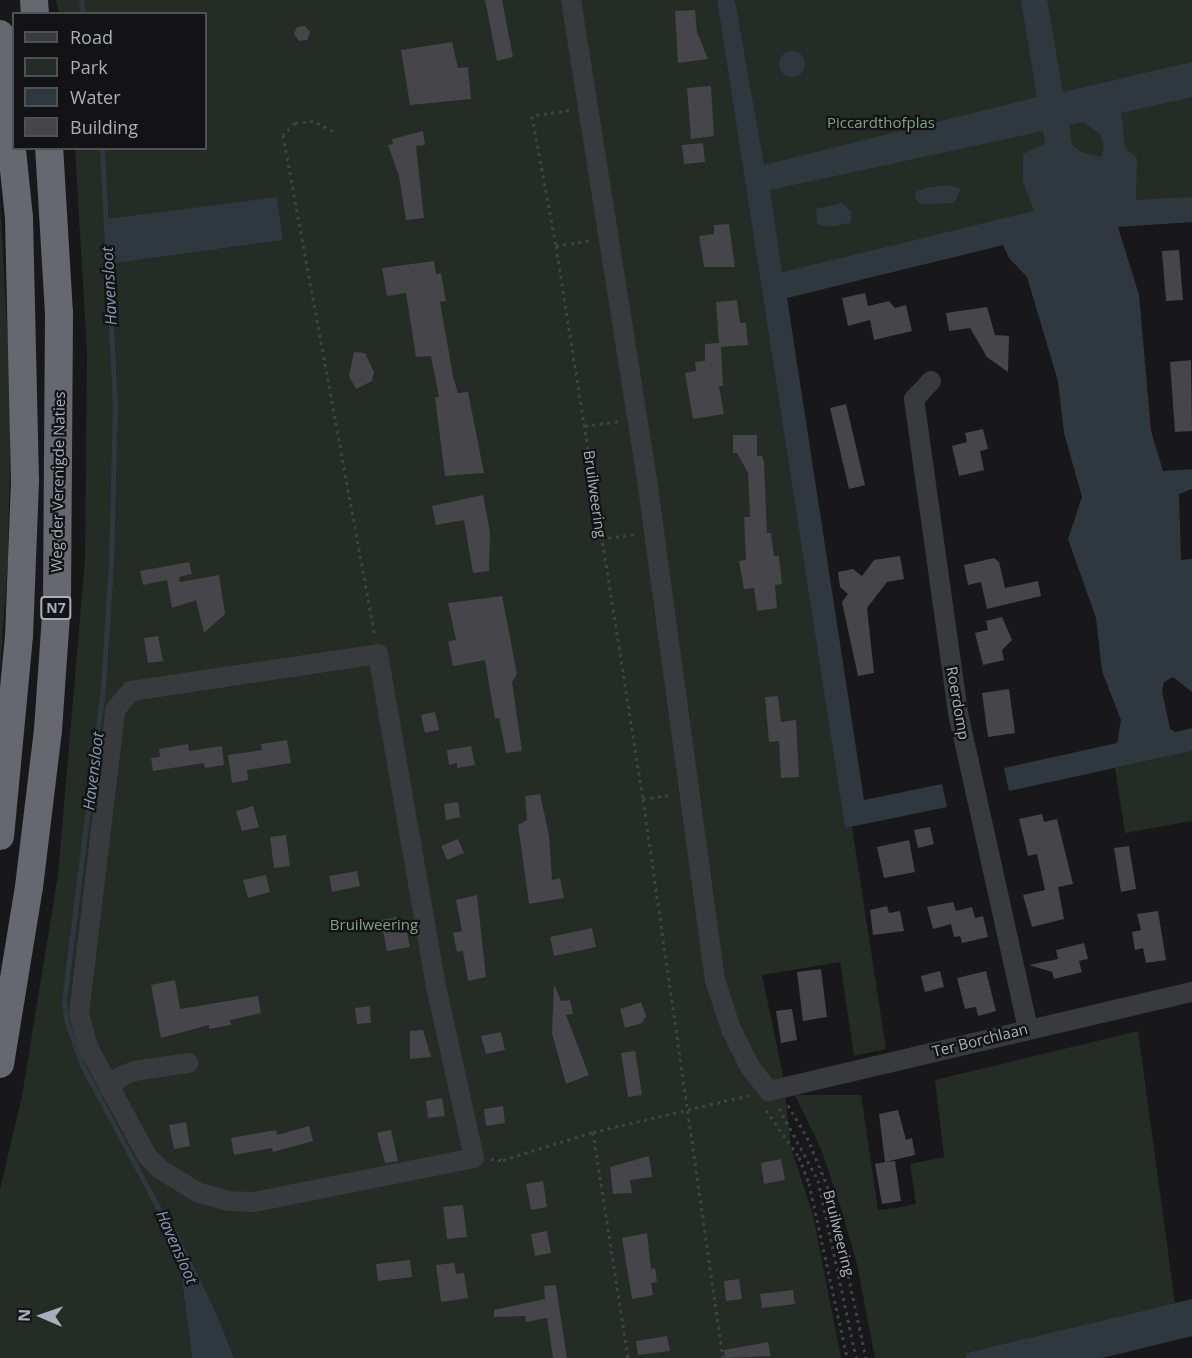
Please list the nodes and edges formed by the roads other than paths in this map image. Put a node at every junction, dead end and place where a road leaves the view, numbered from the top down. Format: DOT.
graph roads {
  1 [pos="571,0"];
  2 [pos="0,34"];
  3 [pos="49,150"];
  4 [pos="931,381"];
  5 [pos="0,836"];
  6 [pos="1192,992"];
  7 [pos="1028,1029"];
  8 [pos="188,1063"];
  9 [pos="0,1064"];
  10 [pos="109,1089"];
  1 -- 7 [label="street, Ter Borchlaan"];
  2 -- 5 [label="highway, N7"];
  3 -- 9 [label="highway, Weg der Verenigde Naties / N7"];
  4 -- 7 [label="street, Roerdomp"];
  6 -- 7 [label="street, Ter Borchlaan"];
  8 -- 10 [label="street"];
  10 -- 10 [label="street"];
}
